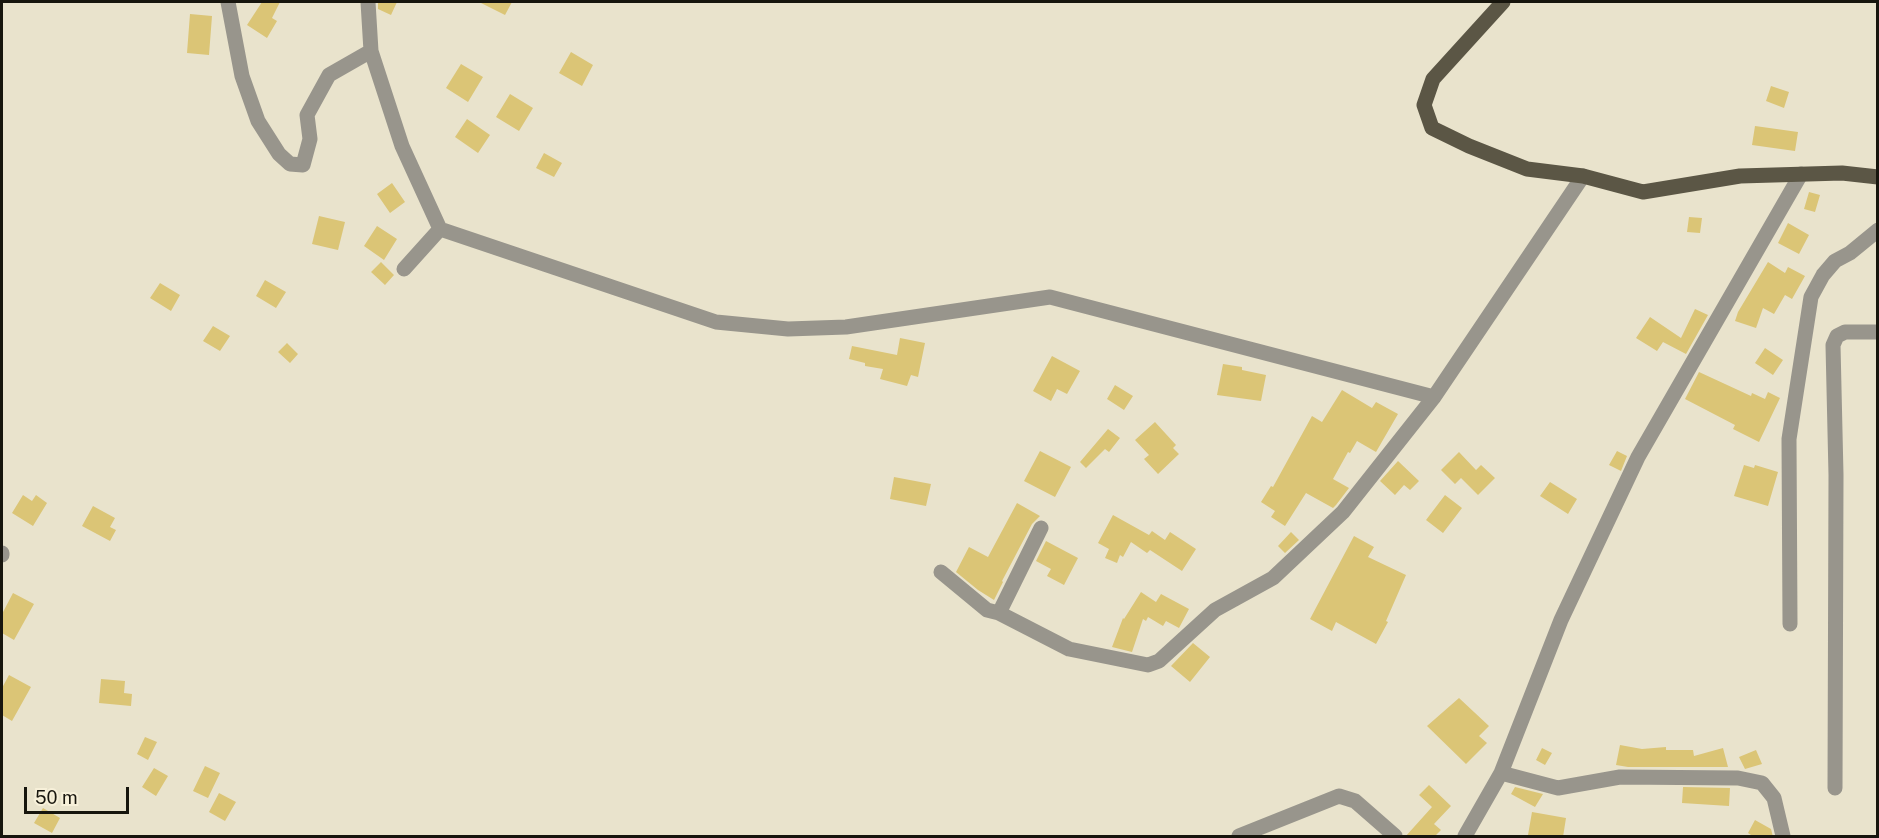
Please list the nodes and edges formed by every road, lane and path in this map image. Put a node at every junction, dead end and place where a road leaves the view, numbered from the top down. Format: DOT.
graph roads {
  1 [pos="228,2"];
  2 [pos="368,2"];
  3 [pos="1503,2"];
  4 [pos="371,51"];
  5 [pos="1801,174"];
  6 [pos="1583,176"];
  7 [pos="1878,177"];
  8 [pos="440,229"];
  9 [pos="1878,230"];
  10 [pos="404,269"];
  11 [pos="1878,332"];
  12 [pos="1434,397"];
  13 [pos="1041,528"];
  14 [pos="941,572"];
  15 [pos="999,613"];
  16 [pos="1790,624"];
  17 [pos="1501,774"];
  18 [pos="1835,788"];
  19 [pos="1239,837"];
  20 [pos="1395,837"];
  21 [pos="1465,837"];
  22 [pos="1783,837"];
  1 -- 4 [label="street"];
  2 -- 4 [label="street"];
  3 -- 6 [label="main road"];
  4 -- 8 [label="street"];
  5 -- 6 [label="main road"];
  5 -- 7 [label="main road"];
  5 -- 17 [label="street"];
  6 -- 12 [label="street"];
  8 -- 10 [label="street"];
  8 -- 12 [label="street"];
  9 -- 16 [label="street"];
  11 -- 18 [label="street"];
  12 -- 15 [label="street"];
  13 -- 15 [label="street"];
  14 -- 15 [label="street"];
  17 -- 21 [label="street"];
  17 -- 22 [label="street"];
  19 -- 20 [label="street"];
}
